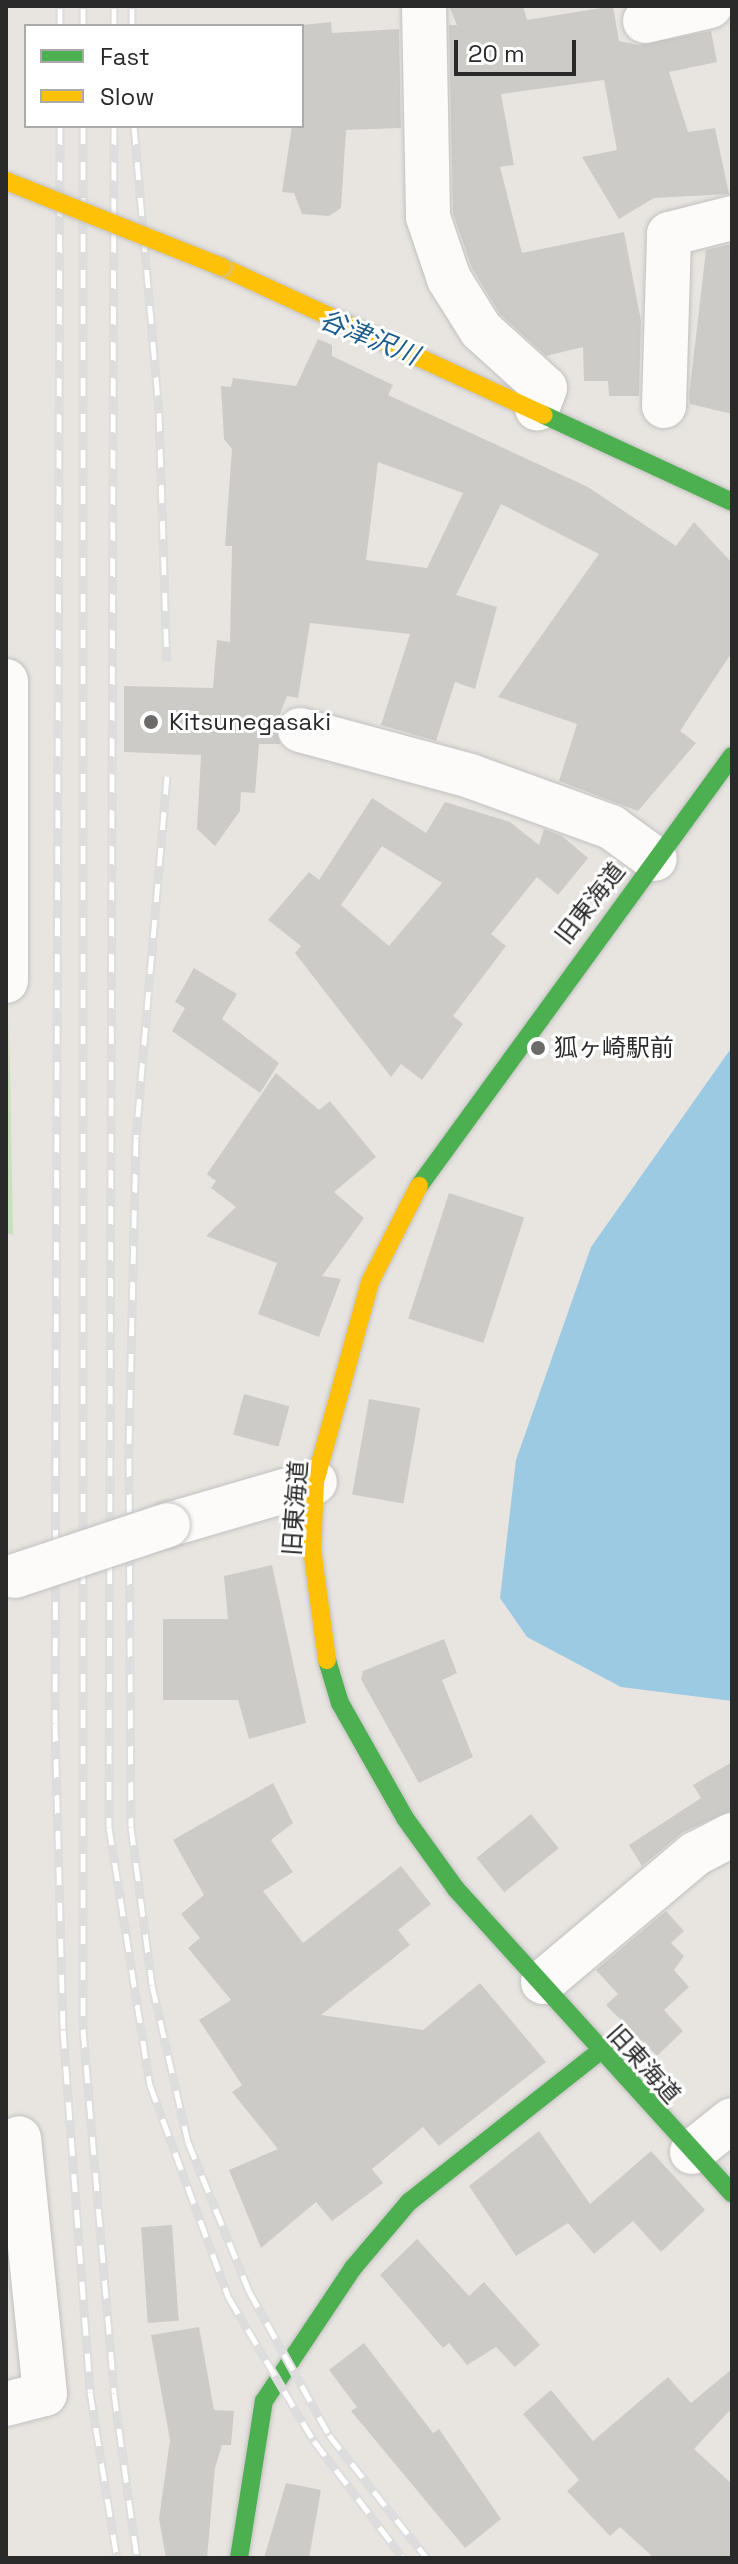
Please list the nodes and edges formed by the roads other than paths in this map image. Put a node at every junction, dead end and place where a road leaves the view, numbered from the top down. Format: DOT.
graph roads {
  1 [pos="424,6"];
  2 [pos="710,6"];
  3 [pos="645,21"];
  4 [pos="6,181"];
  5 [pos="732,218"];
  6 [pos="664,406"];
  7 [pos="537,409"];
  8 [pos="732,502"];
  9 [pos="6,681"];
  10 [pos="300,730"];
  11 [pos="732,756"];
  12 [pos="655,859"];
  13 [pos="6,981"];
  14 [pos="315,1482"];
  15 [pos="11,1577"];
  16 [pos="732,1835"];
  17 [pos="543,1982"];
  18 [pos="599,2052"];
  19 [pos="732,2120"];
  20 [pos="19,2138"];
  21 [pos="692,2152"];
  22 [pos="732,2193"];
  23 [pos="6,2404"];
  24 [pos="239,2558"];
  1 -- 7 [label="street"];
  2 -- 3 [label="street"];
  4 -- 7 [label="street, bridge"];
  5 -- 6 [label="street"];
  7 -- 8 [label="street"];
  9 -- 13 [label="street"];
  10 -- 12 [label="street"];
  11 -- 12 [label="street, 旧東海道"];
  12 -- 14 [label="street, 旧東海道"];
  14 -- 15 [label="street, bridge"];
  14 -- 17 [label="street, 旧東海道"];
  16 -- 17 [label="street"];
  17 -- 18 [label="street, 旧東海道"];
  18 -- 21 [label="street, 旧東海道"];
  18 -- 24 [label="street"];
  19 -- 21 [label="street"];
  20 -- 23 [label="street"];
  21 -- 22 [label="street, 旧東海道"];
}
